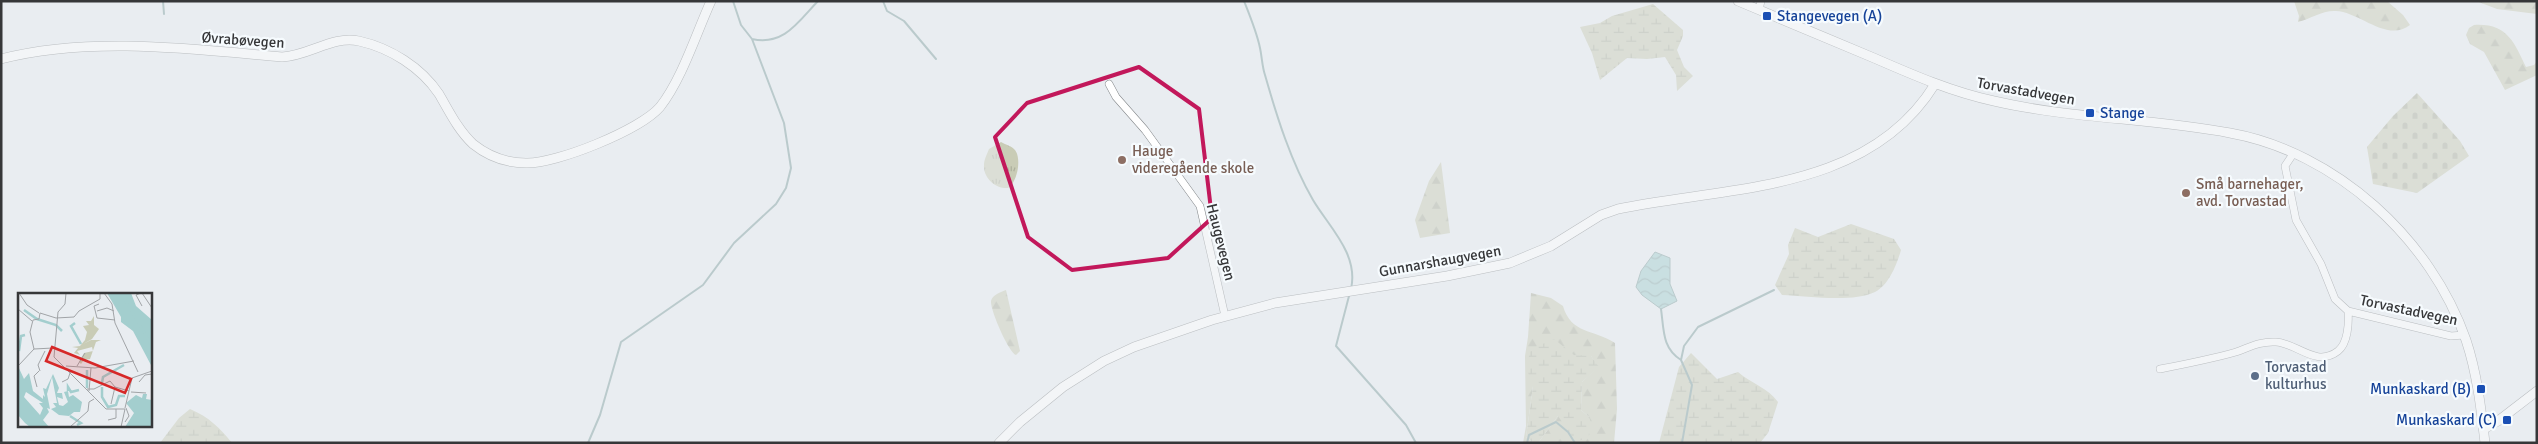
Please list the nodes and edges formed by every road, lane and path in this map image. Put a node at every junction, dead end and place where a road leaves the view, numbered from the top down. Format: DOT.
graph roads {
  1 [pos="711,1"];
  2 [pos="1738,1"];
  3 [pos="1760,6"];
  4 [pos="1,58"];
  5 [pos="1109,84"];
  6 [pos="1935,84"];
  7 [pos="2293,154"];
  8 [pos="2348,311"];
  9 [pos="1225,316"];
  10 [pos="2464,335"];
  11 [pos="2160,369"];
  12 [pos="2537,391"];
  13 [pos="2484,429"];
  14 [pos="999,443"];
  15 [pos="2485,443"];
  1 -- 4 [label="main road, Øvrabøvegen"];
  2 -- 3 [label="main road, Torvastadvegen"];
  3 -- 6 [label="main road, Torvastadvegen"];
  5 -- 9 [label="street, Haugevegen"];
  6 -- 7 [label="main road, Torvastadvegen"];
  6 -- 9 [label="main road, Gunnarshaugvegen"];
  7 -- 8 [label="street, Torvastadvegen"];
  7 -- 10 [label="main road, Torvastadvegen"];
  8 -- 10 [label="street, Torvastadvegen"];
  8 -- 11 [label="street, Torvastadvegen"];
  9 -- 14 [label="main road, Gunnarshaugvegen"];
  10 -- 13 [label="main road, Torvastadvegen"];
  12 -- 13 [label="main road"];
  13 -- 15 [label="main road, Torvastadvegen"];
}
